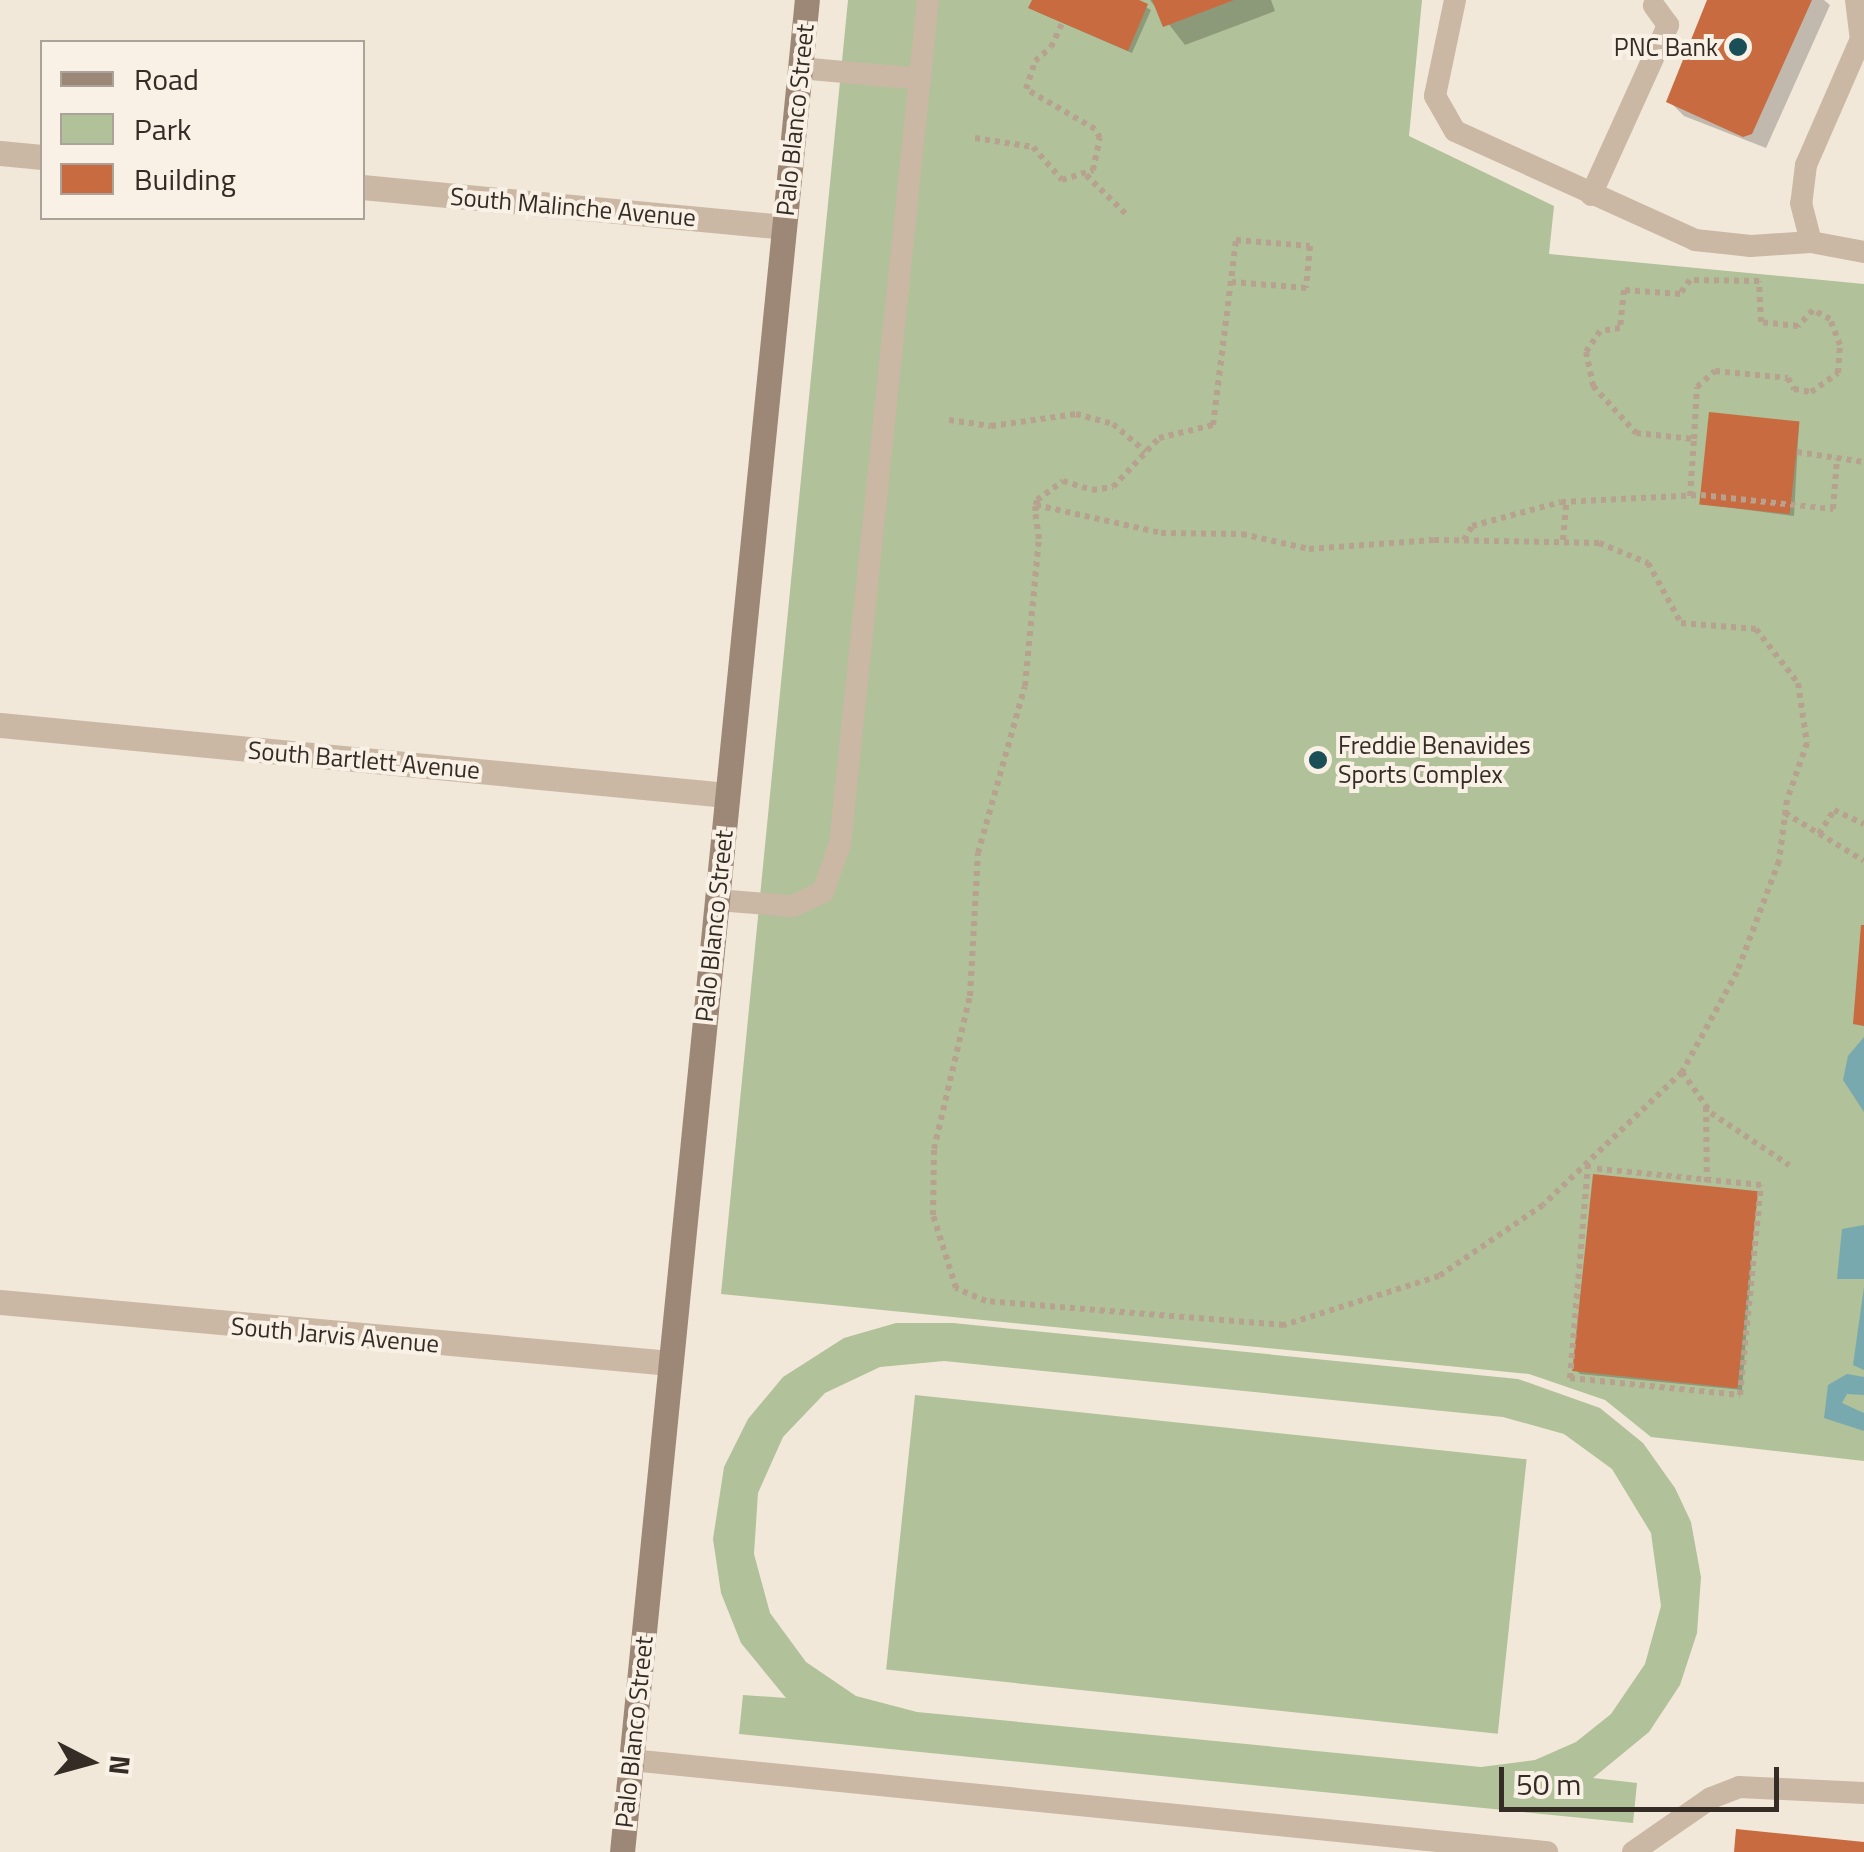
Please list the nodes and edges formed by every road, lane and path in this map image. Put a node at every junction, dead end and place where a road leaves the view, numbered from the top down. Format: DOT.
graph roads {
  1 [pos="807,0"];
  2 [pos="928,0"];
  3 [pos="1455,0"];
  4 [pos="1856,0"];
  5 [pos="1654,6"];
  6 [pos="1062,21"];
  7 [pos="800,68"];
  8 [pos="920,80"];
  9 [pos="975,138"];
  10 [pos="0,153"];
  11 [pos="40,157"];
  12 [pos="1086,175"];
  13 [pos="365,187"];
  14 [pos="1592,195"];
  15 [pos="1127,215"];
  16 [pos="784,227"];
  17 [pos="1812,242"];
  18 [pos="1864,252"];
  19 [pos="1232,282"];
  20 [pos="949,420"];
  21 [pos="1694,440"];
  22 [pos="1146,452"];
  23 [pos="1797,452"];
  24 [pos="1838,458"];
  25 [pos="1864,462"];
  26 [pos="1690,496"];
  27 [pos="1566,502"];
  28 [pos="1036,505"];
  29 [pos="1464,540"];
  30 [pos="1563,540"];
  31 [pos="0,725"];
  32 [pos="727,795"];
  33 [pos="1784,813"];
  34 [pos="1864,824"];
  35 [pos="1819,834"];
  36 [pos="1864,860"];
  37 [pos="716,900"];
  38 [pos="1682,1072"];
  39 [pos="1706,1106"];
  40 [pos="1590,1166"];
  41 [pos="1789,1166"];
  42 [pos="1707,1183"];
  43 [pos="0,1302"];
  44 [pos="670,1362"];
  45 [pos="631,1760"];
  46 [pos="1864,1793"];
  47 [pos="622,1852"];
  48 [pos="1547,1852"];
  49 [pos="1634,1852"];
  1 -- 7 [label="street, Palo Blanco Street"];
  2 -- 8 [label="lane"];
  3 -- 14 [label="lane"];
  4 -- 17 [label="lane"];
  5 -- 14 [label="lane"];
  6 -- 12 [label="path"];
  7 -- 8 [label="lane"];
  7 -- 16 [label="street, Palo Blanco Street"];
  8 -- 37 [label="lane"];
  9 -- 12 [label="path"];
  10 -- 11 [label="street"];
  12 -- 15 [label="path"];
  13 -- 16 [label="street, South Malinche Avenue"];
  14 -- 17 [label="lane"];
  16 -- 32 [label="street, Palo Blanco Street"];
  17 -- 18 [label="lane"];
  19 -- 19 [label="path"];
  19 -- 22 [label="path"];
  20 -- 22 [label="path"];
  21 -- 21 [label="path"];
  21 -- 26 [label="path"];
  22 -- 28 [label="path"];
  23 -- 24 [label="path"];
  24 -- 25 [label="path"];
  24 -- 26 [label="path"];
  26 -- 27 [label="path"];
  27 -- 29 [label="path"];
  27 -- 30 [label="path"];
  28 -- 29 [label="path"];
  28 -- 40 [label="path"];
  29 -- 30 [label="path"];
  30 -- 33 [label="path"];
  31 -- 32 [label="street, South Bartlett Avenue"];
  32 -- 37 [label="street, Palo Blanco Street"];
  33 -- 35 [label="path"];
  33 -- 38 [label="path"];
  34 -- 35 [label="path"];
  35 -- 36 [label="path"];
  37 -- 44 [label="street, Palo Blanco Street"];
  38 -- 39 [label="path"];
  38 -- 40 [label="path"];
  39 -- 41 [label="path"];
  39 -- 42 [label="path"];
  40 -- 42 [label="path"];
  40 -- 42 [label="path"];
  43 -- 44 [label="street, South Jarvis Avenue"];
  44 -- 45 [label="street, Palo Blanco Street"];
  45 -- 47 [label="street, Palo Blanco Street"];
  45 -- 48 [label="lane"];
  46 -- 49 [label="lane"];
}
